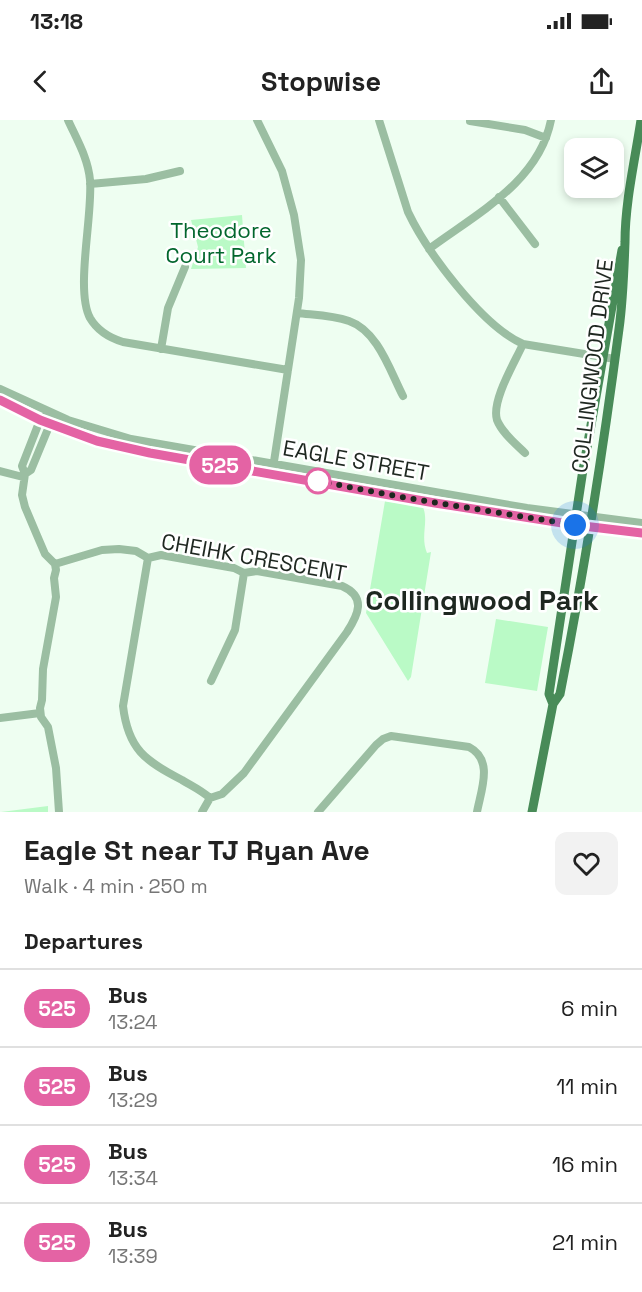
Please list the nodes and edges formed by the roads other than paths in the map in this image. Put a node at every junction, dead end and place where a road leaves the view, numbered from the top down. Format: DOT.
graph roads {
  1 [pos="68,120"];
  2 [pos="257,120"];
  3 [pos="379,120"];
  4 [pos="551,120"];
  5 [pos="641,120"];
  6 [pos="470,121"];
  7 [pos="546,138"];
  8 [pos="642,148"];
  9 [pos="180,171"];
  10 [pos="633,172"];
  11 [pos="90,183"];
  12 [pos="499,197"];
  13 [pos="625,242"];
  14 [pos="535,244"];
  15 [pos="429,249"];
  16 [pos="185,267"];
  17 [pos="297,313"];
  18 [pos="523,344"];
  19 [pos="161,349"];
  20 [pos="604,357"];
  21 [pos="615,359"];
  22 [pos="288,370"];
  23 [pos="0,389"];
  24 [pos="404,396"];
  25 [pos="0,400"];
  26 [pos="48,412"];
  27 [pos="40,420"];
  28 [pos="50,424"];
  29 [pos="525,453"];
  30 [pos="274,464"];
  31 [pos="0,471"];
  32 [pos="272,473"];
  33 [pos="24,476"];
  34 [pos="576,520"];
  35 [pos="591,522"];
  36 [pos="642,523"];
  37 [pos="642,533"];
  38 [pos="148,558"];
  39 [pos="55,564"];
  40 [pos="244,573"];
  41 [pos="211,681"];
  42 [pos="553,704"];
  43 [pos="40,713"];
  44 [pos="0,718"];
  45 [pos="210,798"];
  46 [pos="59,812"];
  47 [pos="202,812"];
  48 [pos="318,812"];
  49 [pos="477,812"];
  50 [pos="532,812"];
  1 -- 11 [label="street"];
  2 -- 17 [label="street"];
  3 -- 15 [label="street"];
  4 -- 7 [label="street"];
  5 -- 10 [label="main road, COLLINGWOOD DRIVE"];
  6 -- 7 [label="street"];
  7 -- 12 [label="street"];
  8 -- 10 [label="main road, COLLINGWOOD DRIVE"];
  9 -- 11 [label="street"];
  10 -- 13 [label="main road, COLLINGWOOD DRIVE"];
  11 -- 19 [label="street"];
  12 -- 14 [label="street"];
  12 -- 15 [label="street"];
  13 -- 20 [label="main road, COLLINGWOOD DRIVE"];
  13 -- 21 [label="main road, COLLINGWOOD DRIVE"];
  15 -- 18 [label="street"];
  16 -- 19 [label="street"];
  17 -- 22 [label="street"];
  17 -- 24 [label="street"];
  18 -- 20 [label="street"];
  18 -- 29 [label="street"];
  19 -- 22 [label="street"];
  20 -- 21 [label="street"];
  20 -- 34 [label="main road, COLLINGWOOD DRIVE"];
  21 -- 35 [label="main road, COLLINGWOOD DRIVE"];
  22 -- 30 [label="street"];
  23 -- 26 [label="street, EAGLE STREET"];
  25 -- 27 [label="street, EAGLE STREET"];
  26 -- 27 [label="street"];
  26 -- 28 [label="street"];
  26 -- 30 [label="street, EAGLE STREET"];
  27 -- 28 [label="street, EAGLE STREET"];
  27 -- 33 [label="street"];
  28 -- 32 [label="street, EAGLE STREET"];
  28 -- 33 [label="street"];
  30 -- 32 [label="street"];
  30 -- 34 [label="street, EAGLE STREET"];
  31 -- 33 [label="street"];
  32 -- 34 [label="street, EAGLE STREET"];
  33 -- 39 [label="street"];
  34 -- 35 [label="street, EAGLE STREET"];
  34 -- 42 [label="main road, COLLINGWOOD DRIVE"];
  35 -- 36 [label="street, EAGLE STREET"];
  35 -- 37 [label="street, EAGLE STREET"];
  35 -- 42 [label="main road, COLLINGWOOD DRIVE"];
  38 -- 39 [label="street, CHEIHK CRESCENT"];
  38 -- 40 [label="street, CHEIHK CRESCENT"];
  38 -- 45 [label="street"];
  39 -- 43 [label="street"];
  40 -- 41 [label="street"];
  40 -- 45 [label="street, CHEIHK CRESCENT"];
  42 -- 50 [label="main road, COLLINGWOOD DRIVE"];
  43 -- 44 [label="street"];
  43 -- 46 [label="street"];
  45 -- 47 [label="street, CHEIHK CRESCENT"];
  48 -- 49 [label="street"];
}
